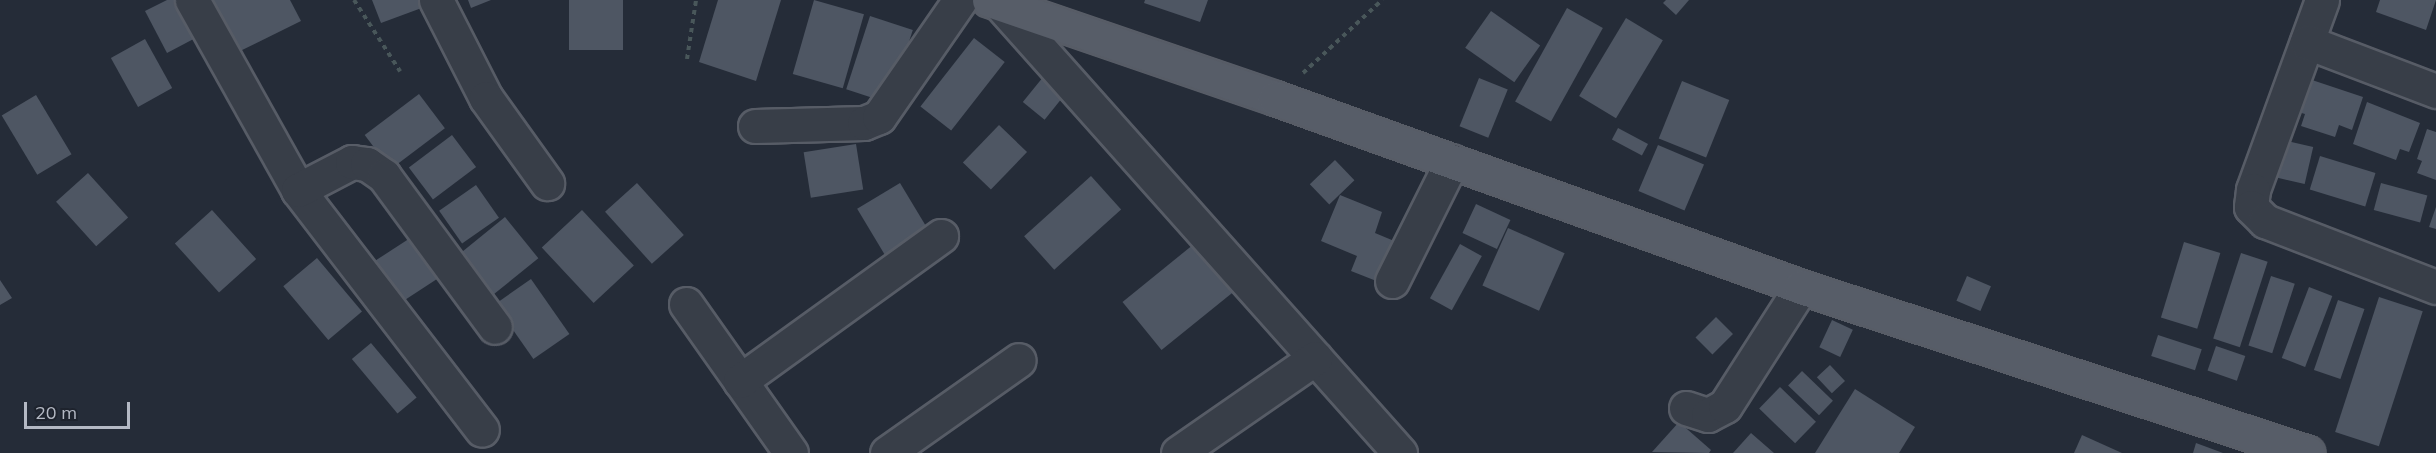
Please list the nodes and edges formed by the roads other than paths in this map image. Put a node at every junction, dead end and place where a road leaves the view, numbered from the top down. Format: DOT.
graph roads {
  1 [pos="192,0"];
  2 [pos="436,0"];
  3 [pos="960,0"];
  4 [pos="2322,0"];
  5 [pos="994,2"];
  6 [pos="2307,42"];
  7 [pos="2436,91"];
  8 [pos="755,126"];
  9 [pos="1452,161"];
  10 [pos="547,183"];
  11 [pos="298,190"];
  12 [pos="941,237"];
  13 [pos="1392,281"];
  14 [pos="1801,287"];
  15 [pos="2436,287"];
  16 [pos="686,304"];
  17 [pos="495,327"];
  18 [pos="1315,358"];
  19 [pos="1019,360"];
  20 [pos="740,381"];
  21 [pos="1686,408"];
  22 [pos="482,430"];
  23 [pos="791,453"];
  24 [pos="887,453"];
  25 [pos="1178,453"];
  26 [pos="1400,453"];
  27 [pos="2308,453"];
  1 -- 11 [label="street"];
  2 -- 10 [label="street"];
  3 -- 8 [label="street"];
  4 -- 6 [label="street"];
  5 -- 9 [label="main road"];
  5 -- 18 [label="street"];
  6 -- 7 [label="street"];
  6 -- 15 [label="street"];
  9 -- 13 [label="street"];
  9 -- 14 [label="main road"];
  11 -- 17 [label="street"];
  11 -- 22 [label="street"];
  12 -- 20 [label="street"];
  14 -- 21 [label="street"];
  14 -- 27 [label="main road"];
  16 -- 20 [label="street"];
  18 -- 25 [label="street"];
  18 -- 26 [label="street"];
  19 -- 24 [label="street"];
  20 -- 23 [label="street"];
}
